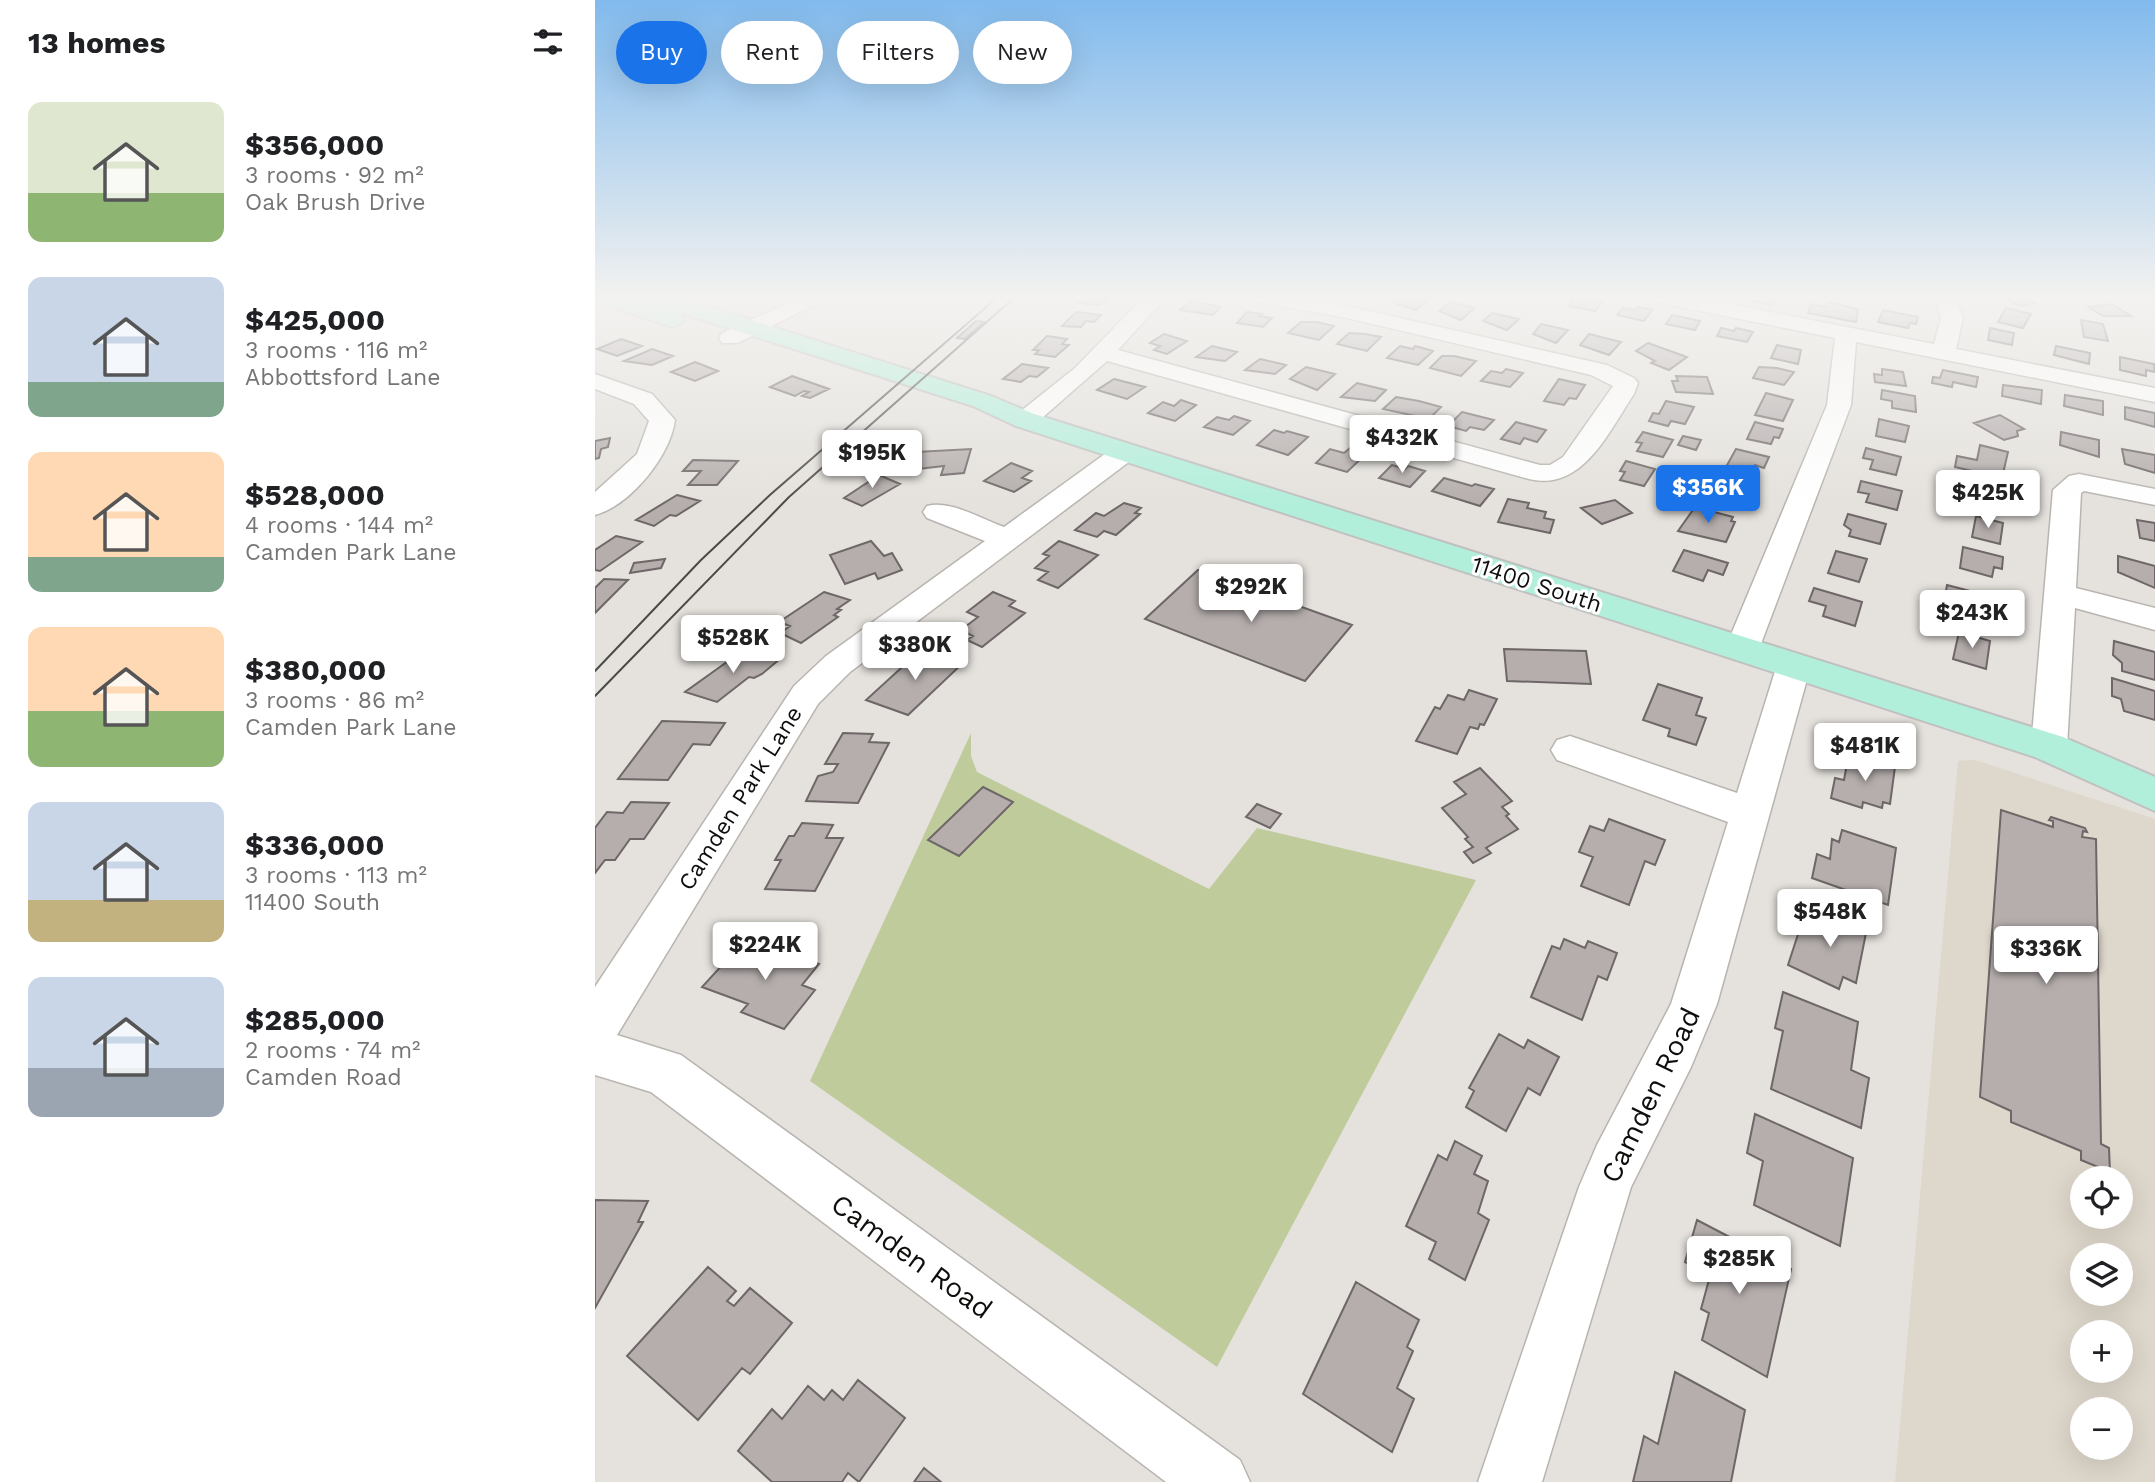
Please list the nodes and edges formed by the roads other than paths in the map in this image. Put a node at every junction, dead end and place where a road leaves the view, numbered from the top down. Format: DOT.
graph roads {
  1 [pos="830,365"];
  2 [pos="1088,365"];
  3 [pos="1146,365"];
  4 [pos="1579,365"];
  5 [pos="1840,365"];
  6 [pos="2009,365"];
  7 [pos="595,381"];
  8 [pos="2155,395"];
  9 [pos="1025,420"];
  10 [pos="1125,452"];
  11 [pos="2155,497"];
  12 [pos="595,506"];
  13 [pos="937,512"];
  14 [pos="1007,540"];
  15 [pos="2058,593"];
  16 [pos="2155,619"];
  17 [pos="1742,649"];
  18 [pos="1794,666"];
  19 [pos="2049,747"];
  20 [pos="1570,750"];
  21 [pos="2155,768"];
  22 [pos="2155,795"];
  23 [pos="1751,814"];
  24 [pos="595,1028"];
  25 [pos="595,1052"];
  26 [pos="1218,1482"];
  27 [pos="1510,1482"];
  1 -- 9 [label="main road, 11400 South"];
  2 -- 9 [label="street"];
  3 -- 4 [label="street"];
  5 -- 17 [label="street"];
  6 -- 8 [label="street"];
  7 -- 12 [label="street"];
  9 -- 10 [label="main road, 11400 South"];
  10 -- 14 [label="street, Camden Park Lane"];
  10 -- 17 [label="main road, 11400 South"];
  11 -- 15 [label="street"];
  13 -- 14 [label="street"];
  14 -- 24 [label="street, Camden Park Lane"];
  15 -- 16 [label="street"];
  15 -- 19 [label="street"];
  17 -- 18 [label="main road, 11400 South"];
  18 -- 19 [label="main road, 11400 South"];
  18 -- 23 [label="street, Camden Road"];
  19 -- 21 [label="main road, 11400 South"];
  19 -- 22 [label="main road, 11400 South"];
  20 -- 23 [label="street"];
  23 -- 27 [label="street, Camden Road"];
  25 -- 26 [label="street, Camden Road"];
}
